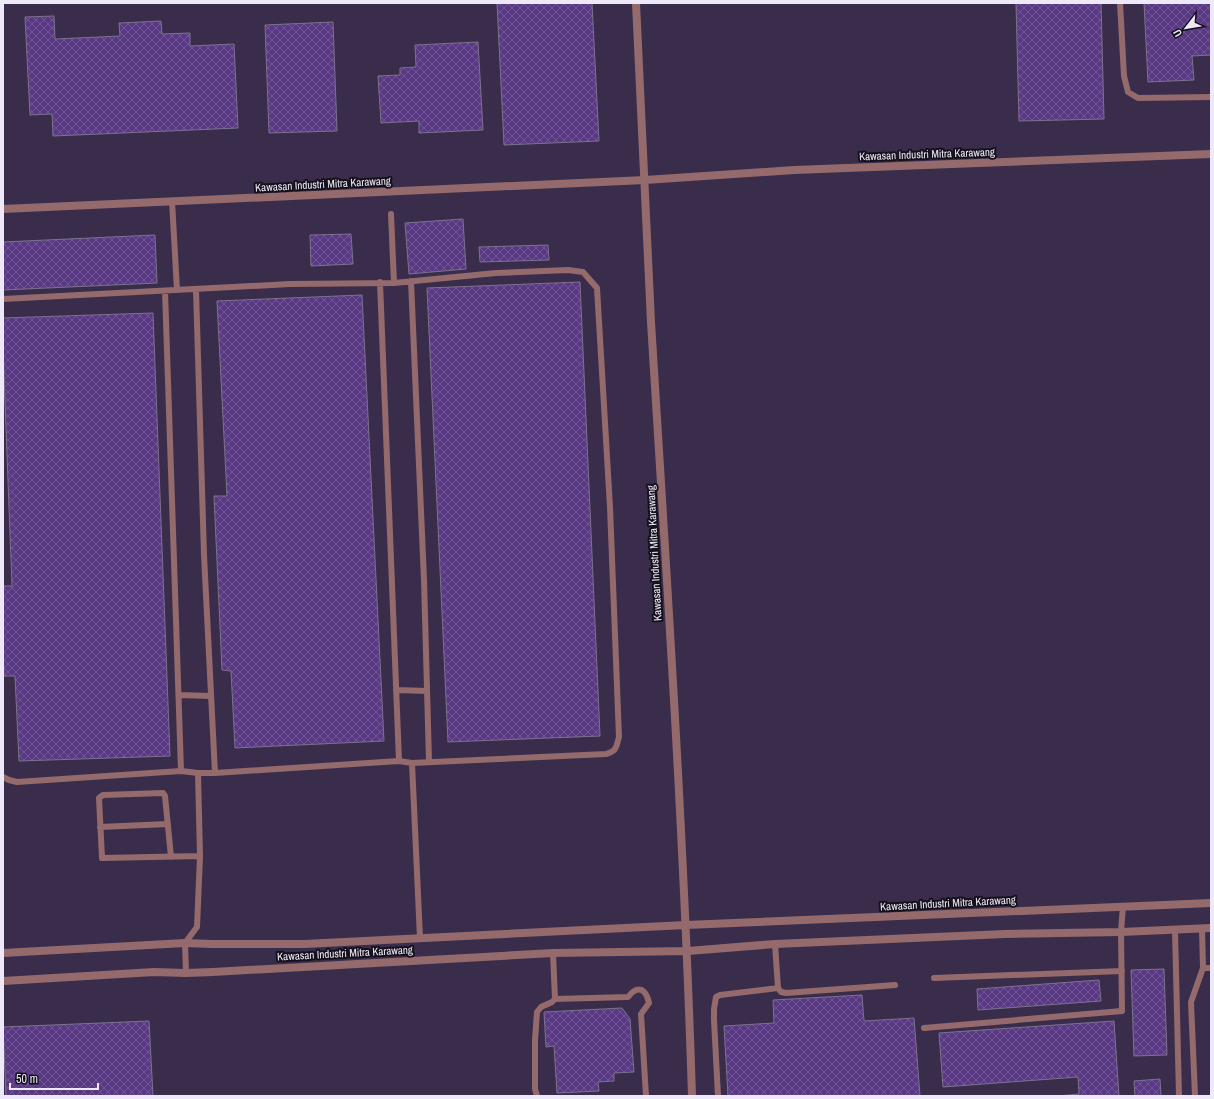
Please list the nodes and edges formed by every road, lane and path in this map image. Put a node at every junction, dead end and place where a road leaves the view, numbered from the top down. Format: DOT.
graph roads {
  1 [pos="636,3"];
  2 [pos="1120,3"];
  3 [pos="1211,97"];
  4 [pos="1211,154"];
  5 [pos="645,180"];
  6 [pos="172,202"];
  7 [pos="3,209"];
  8 [pos="391,214"];
  9 [pos="411,281"];
  10 [pos="380,282"];
  11 [pos="394,283"];
  12 [pos="177,290"];
  13 [pos="196,290"];
  14 [pos="164,291"];
  15 [pos="3,299"];
  16 [pos="396,690"];
  17 [pos="427,691"];
  18 [pos="178,695"];
  19 [pos="211,696"];
  20 [pos="399,761"];
  21 [pos="429,761"];
  22 [pos="412,762"];
  23 [pos="181,771"];
  24 [pos="198,773"];
  25 [pos="215,773"];
  26 [pos="3,777"];
  27 [pos="168,824"];
  28 [pos="100,827"];
  29 [pos="200,856"];
  30 [pos="171,857"];
  31 [pos="1211,903"];
  32 [pos="1123,906"];
  33 [pos="686,924"];
  34 [pos="1202,928"];
  35 [pos="1211,928"];
  36 [pos="1175,930"];
  37 [pos="1121,932"];
  38 [pos="420,938"];
  39 [pos="185,943"];
  40 [pos="775,944"];
  41 [pos="688,951"];
  42 [pos="3,953"];
  43 [pos="553,953"];
  44 [pos="1203,968"];
  45 [pos="1211,968"];
  46 [pos="1122,971"];
  47 [pos="186,973"];
  48 [pos="934,978"];
  49 [pos="3,981"];
  50 [pos="895,985"];
  51 [pos="778,988"];
  52 [pos="555,999"];
  53 [pos="924,1028"];
  54 [pos="537,1096"];
  55 [pos="646,1096"];
  56 [pos="692,1096"];
  57 [pos="718,1096"];
  58 [pos="1179,1096"];
  59 [pos="1195,1096"];
  1 -- 5 [label="street, Kawasan Industri Mitra Karawang"];
  2 -- 3 [label="lane"];
  4 -- 5 [label="street, Kawasan Industri Mitra Karawang"];
  5 -- 6 [label="street, Kawasan Industri Mitra Karawang"];
  5 -- 33 [label="street, Kawasan Industri Mitra Karawang"];
  6 -- 7 [label="street, Kawasan Industri Mitra Karawang"];
  6 -- 12 [label="lane"];
  8 -- 11 [label="lane"];
  9 -- 11 [label="lane"];
  9 -- 17 [label="lane"];
  9 -- 21 [label="lane"];
  10 -- 11 [label="lane"];
  10 -- 13 [label="lane"];
  10 -- 16 [label="lane"];
  12 -- 13 [label="lane"];
  12 -- 14 [label="lane"];
  13 -- 19 [label="lane"];
  14 -- 15 [label="lane"];
  14 -- 18 [label="lane"];
  16 -- 17 [label="lane"];
  16 -- 20 [label="lane"];
  17 -- 21 [label="lane"];
  18 -- 19 [label="lane"];
  18 -- 23 [label="lane"];
  19 -- 25 [label="lane"];
  20 -- 22 [label="lane"];
  20 -- 25 [label="lane"];
  21 -- 22 [label="lane"];
  22 -- 38 [label="lane"];
  23 -- 24 [label="lane"];
  23 -- 26 [label="lane"];
  24 -- 25 [label="lane"];
  24 -- 29 [label="lane"];
  27 -- 28 [label="lane"];
  27 -- 28 [label="lane"];
  27 -- 30 [label="lane"];
  28 -- 30 [label="lane"];
  29 -- 30 [label="lane"];
  29 -- 39 [label="lane"];
  31 -- 32 [label="street, Kawasan Industri Mitra Karawang"];
  32 -- 33 [label="street, Kawasan Industri Mitra Karawang"];
  32 -- 37 [label="lane"];
  33 -- 38 [label="street, Kawasan Industri Mitra Karawang"];
  33 -- 41 [label="street"];
  34 -- 35 [label="street, Kawasan Industri Mitra Karawang"];
  34 -- 36 [label="street, Kawasan Industri Mitra Karawang"];
  34 -- 44 [label="lane"];
  36 -- 37 [label="street, Kawasan Industri Mitra Karawang"];
  36 -- 58 [label="lane"];
  37 -- 40 [label="street, Kawasan Industri Mitra Karawang"];
  37 -- 46 [label="lane"];
  38 -- 39 [label="street, Kawasan Industri Mitra Karawang"];
  39 -- 42 [label="street, Kawasan Industri Mitra Karawang"];
  39 -- 47 [label="lane"];
  40 -- 41 [label="street, Kawasan Industri Mitra Karawang"];
  40 -- 51 [label="lane"];
  41 -- 43 [label="street, Kawasan Industri Mitra Karawang"];
  41 -- 56 [label="street"];
  43 -- 47 [label="street, Kawasan Industri Mitra Karawang"];
  43 -- 52 [label="lane"];
  44 -- 45 [label="lane"];
  44 -- 59 [label="lane"];
  46 -- 48 [label="lane"];
  46 -- 53 [label="lane"];
  47 -- 49 [label="street, Kawasan Industri Mitra Karawang"];
  50 -- 51 [label="lane"];
  51 -- 57 [label="lane"];
  52 -- 54 [label="lane"];
  52 -- 55 [label="lane"];
}
